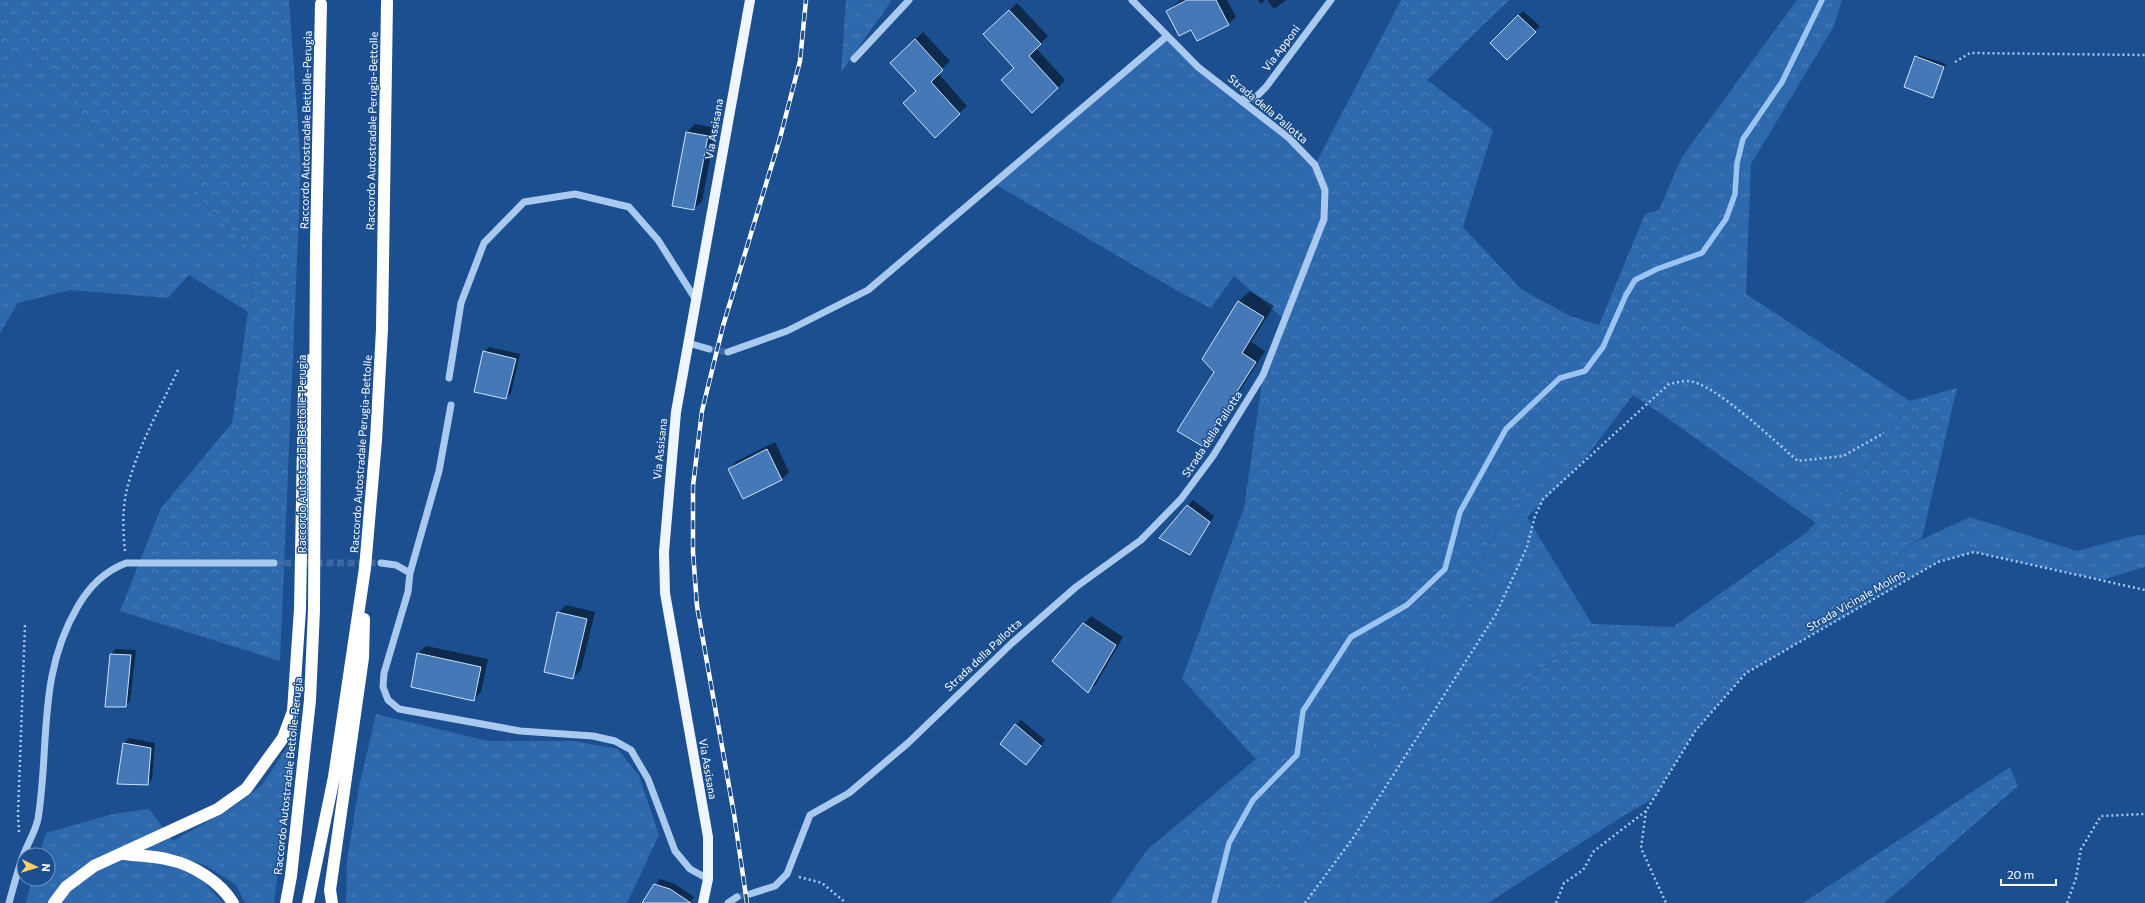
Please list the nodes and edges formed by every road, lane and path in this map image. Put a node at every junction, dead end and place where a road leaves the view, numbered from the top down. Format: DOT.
graph roads {
  1 [pos="750,0"];
  2 [pos="909,0"];
  3 [pos="1132,0"];
  4 [pos="1331,0"];
  5 [pos="387,2"];
  6 [pos="321,4"];
  7 [pos="1167,36"];
  8 [pos="2145,54"];
  9 [pos="854,59"];
  10 [pos="1956,62"];
  11 [pos="1242,99"];
  12 [pos="696,300"];
  13 [pos="316,325"];
  14 [pos="688,343"];
  15 [pos="709,349"];
  16 [pos="728,352"];
  17 [pos="178,370"];
  18 [pos="449,378"];
  19 [pos="451,406"];
  20 [pos="1884,433"];
  21 [pos="126,563"];
  22 [pos="274,563"];
  23 [pos="381,563"];
  24 [pos="365,568"];
  25 [pos="410,573"];
  26 [pos="2145,590"];
  27 [pos="25,625"];
  28 [pos="1646,811"];
  29 [pos="2145,814"];
  30 [pos="21,847"];
  31 [pos="27,847"];
  32 [pos="123,854"];
  33 [pos="787,874"];
  34 [pos="16,879"];
  35 [pos="708,879"];
  36 [pos="750,894"];
  37 [pos="737,897"];
  38 [pos="9,903"];
  39 [pos="54,903"];
  40 [pos="233,903"];
  41 [pos="286,903"];
  42 [pos="308,903"];
  43 [pos="332,903"];
  44 [pos="704,903"];
  45 [pos="728,903"];
  46 [pos="846,903"];
  47 [pos="1305,903"];
  48 [pos="1556,903"];
  49 [pos="1666,903"];
  50 [pos="2067,903"];
  1 -- 12 [label="main road, Via Assisana"];
  2 -- 9 [label="street"];
  3 -- 7 [label="street, Strada della Pallotta"];
  4 -- 11 [label="street, Via Apponi"];
  5 -- 24 [label="highway, Raccordo Autostradale Perugia-Bettolle"];
  6 -- 13 [label="highway, Raccordo Autostradale Bettolle-Perugia"];
  7 -- 11 [label="street, Strada della Pallotta"];
  7 -- 16 [label="street"];
  8 -- 10 [label="path"];
  11 -- 33 [label="street, Strada della Pallotta"];
  12 -- 14 [label="main road, Via Assisana"];
  12 -- 18 [label="street"];
  13 -- 32 [label="highway"];
  13 -- 41 [label="highway, Raccordo Autostradale Bettolle-Perugia"];
  14 -- 15 [label="street"];
  14 -- 35 [label="main road, Via Assisana"];
  17 -- 21 [label="path"];
  19 -- 25 [label="street"];
  20 -- 47 [label="path"];
  21 -- 22 [label="street"];
  21 -- 31 [label="street"];
  23 -- 25 [label="street"];
  24 -- 42 [label="highway, Raccordo Autostradale Perugia-Bettolle"];
  24 -- 43 [label="highway"];
  25 -- 35 [label="street"];
  26 -- 28 [label="path, Strada Vicinale Molino"];
  27 -- 30 [label="path"];
  28 -- 48 [label="path"];
  28 -- 49 [label="path"];
  29 -- 50 [label="path"];
  32 -- 39 [label="highway"];
  32 -- 40 [label="highway"];
  33 -- 36 [label="street, Strada della Pallotta"];
  33 -- 46 [label="path"];
  34 -- 38 [label="street"];
  35 -- 44 [label="main road, Via Assisana"];
  37 -- 45 [label="street"];
}
